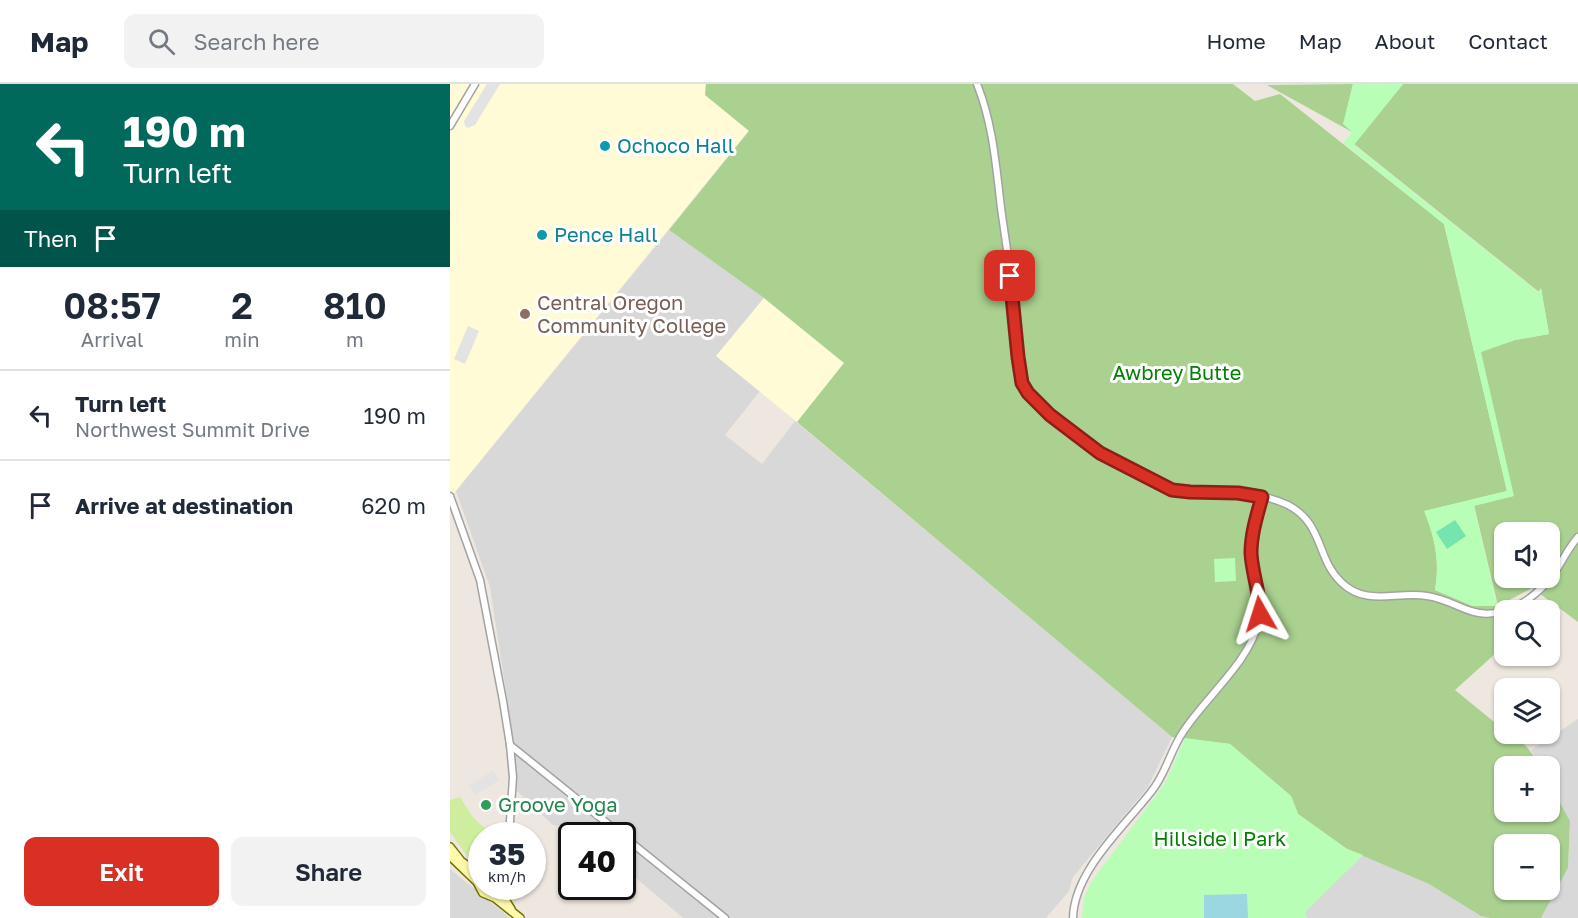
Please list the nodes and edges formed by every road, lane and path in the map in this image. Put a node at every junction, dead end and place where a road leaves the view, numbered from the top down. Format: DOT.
graph roads {
  1 [pos="475,84"];
  2 [pos="977,84"];
  3 [pos="450,126"];
  4 [pos="450,496"];
  5 [pos="1262,497"];
  6 [pos="1578,537"];
  7 [pos="1524,600"];
  8 [pos="1494,613"];
  9 [pos="510,745"];
  10 [pos="510,822"];
  11 [pos="450,847"];
  12 [pos="450,856"];
  13 [pos="468,868"];
  14 [pos="468,871"];
  15 [pos="496,900"];
  16 [pos="506,900"];
  17 [pos="513,912"];
  18 [pos="520,918"];
  19 [pos="724,918"];
  20 [pos="1073,918"];
  1 -- 3 [label="street"];
  2 -- 5 [label="street"];
  4 -- 9 [label="street"];
  5 -- 8 [label="street"];
  5 -- 20 [label="street"];
  6 -- 7 [label="street"];
  9 -- 10 [label="street"];
  9 -- 19 [label="street"];
  11 -- 13 [label="main road"];
  12 -- 14 [label="main road"];
  15 -- 17 [label="main road"];
  16 -- 17 [label="main road"];
  17 -- 18 [label="main road"];
}
